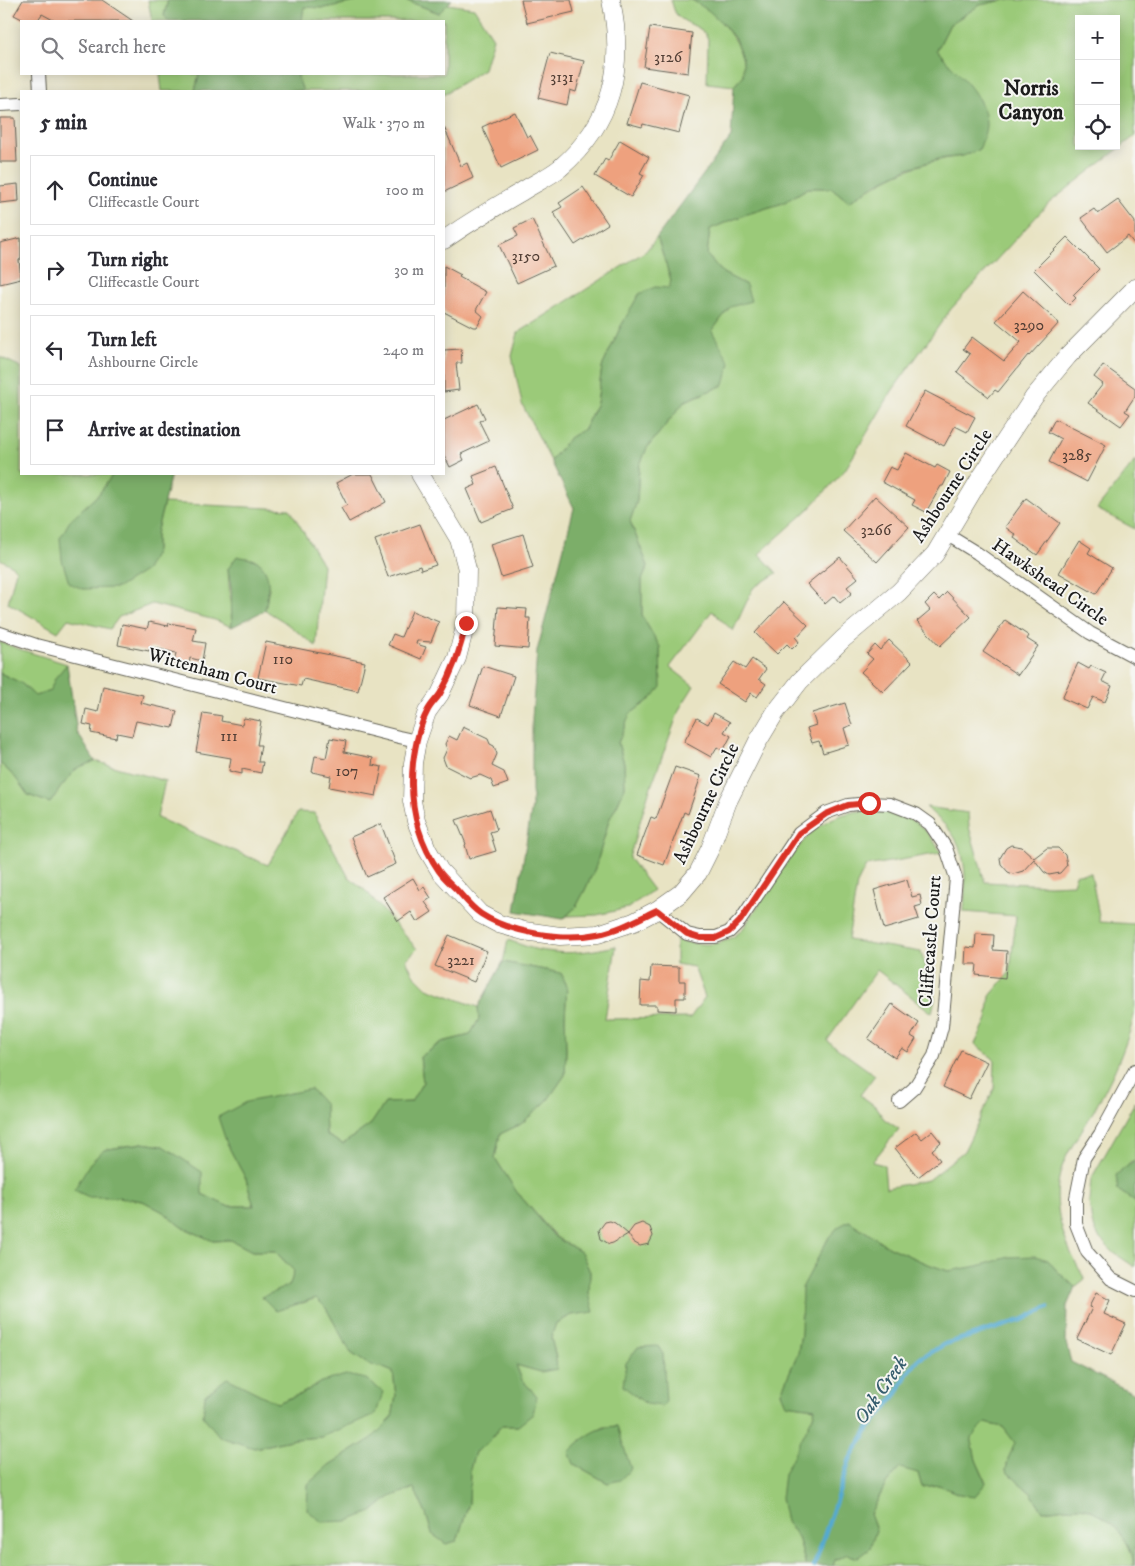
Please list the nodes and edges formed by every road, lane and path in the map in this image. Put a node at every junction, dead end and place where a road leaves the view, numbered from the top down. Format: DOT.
graph roads {
  1 [pos="611,0"];
  2 [pos="39,75"];
  3 [pos="40,90"];
  4 [pos="20,104"];
  5 [pos="0,105"];
  6 [pos="445,239"];
  7 [pos="1135,288"];
  8 [pos="421,475"];
  9 [pos="946,534"];
  10 [pos="0,632"];
  11 [pos="1135,657"];
  12 [pos="417,741"];
  13 [pos="657,910"];
  14 [pos="1135,1070"];
  15 [pos="899,1101"];
  16 [pos="1135,1291"];
  1 -- 6 [label="street"];
  2 -- 3 [label="street"];
  4 -- 5 [label="street"];
  7 -- 9 [label="street, Ashbourne Circle"];
  8 -- 12 [label="street, Ashbourne Circle"];
  9 -- 11 [label="street, Hawkshead Circle"];
  9 -- 13 [label="street, Ashbourne Circle"];
  10 -- 12 [label="street, Wittenham Court"];
  12 -- 13 [label="street, Ashbourne Circle"];
  13 -- 15 [label="street, Cliffecastle Court"];
  14 -- 16 [label="street"];
}
